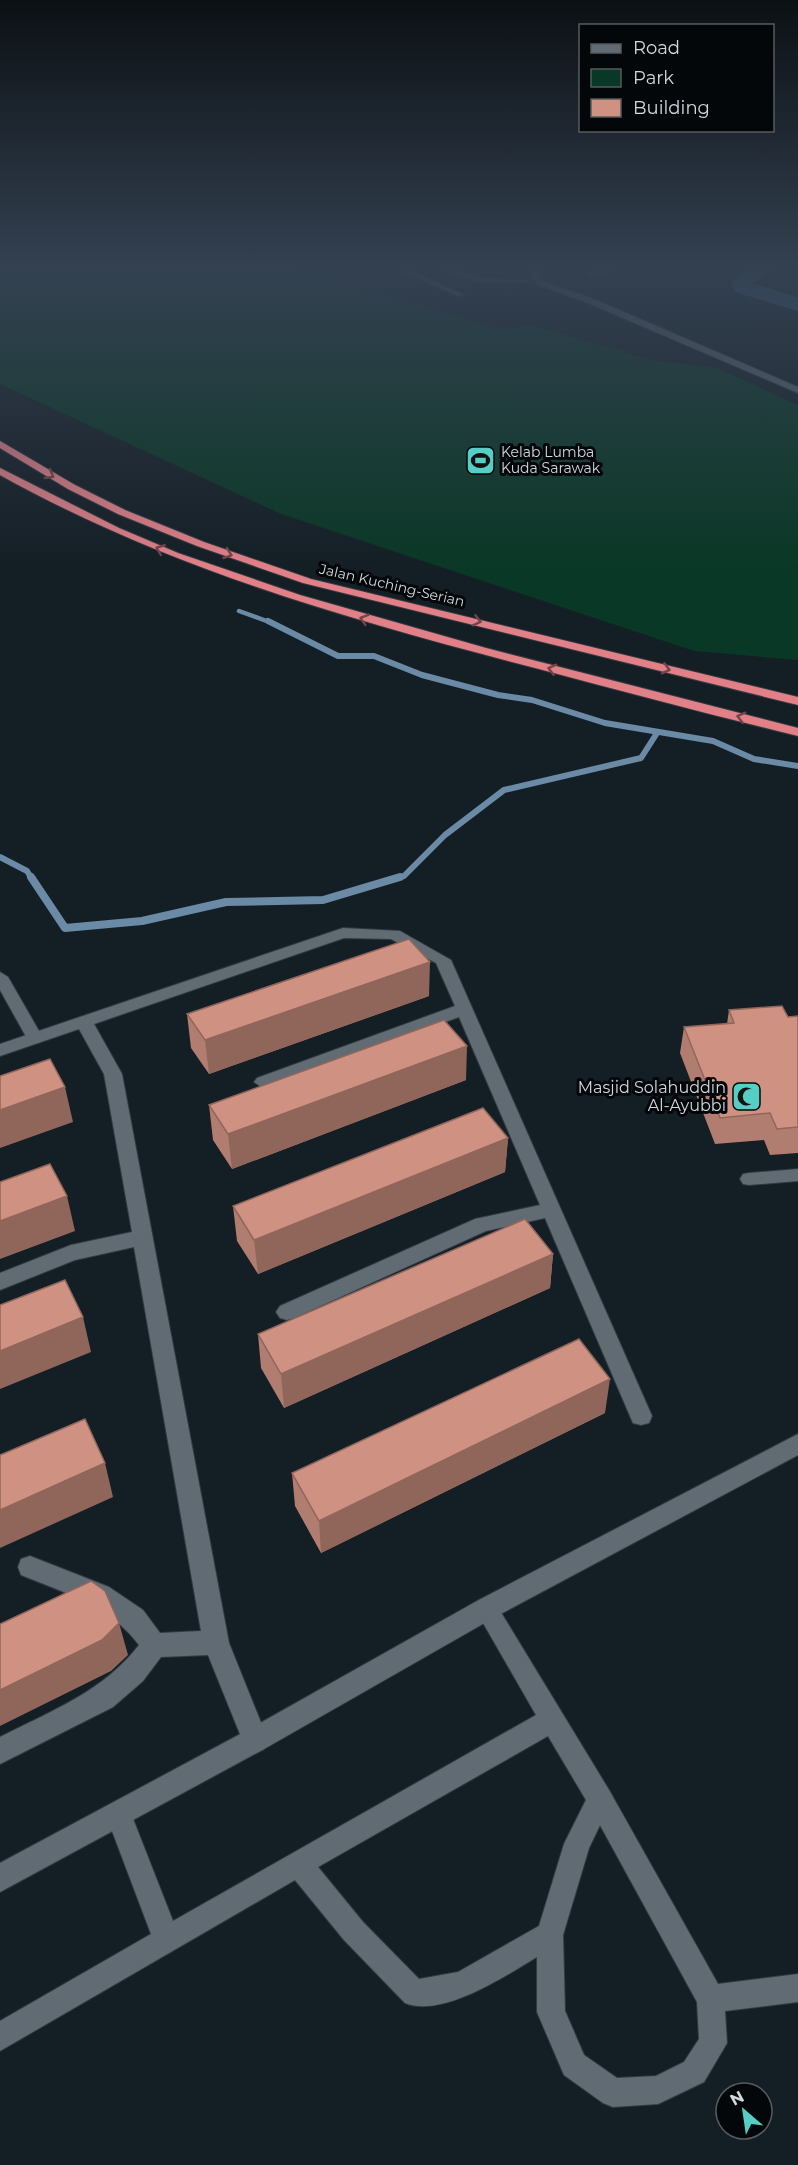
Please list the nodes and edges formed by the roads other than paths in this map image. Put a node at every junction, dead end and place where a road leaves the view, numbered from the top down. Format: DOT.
graph roads {
  1 [pos="745,367"];
  2 [pos="798,390"];
  3 [pos="0,444"];
  4 [pos="0,471"];
  5 [pos="798,701"];
  6 [pos="798,732"];
  7 [pos="0,977"];
  8 [pos="5,997"];
  9 [pos="464,1009"];
  10 [pos="84,1022"];
  11 [pos="35,1038"];
  12 [pos="0,1050"];
  13 [pos="263,1082"];
  14 [pos="798,1175"];
  15 [pos="749,1179"];
  16 [pos="551,1210"];
  17 [pos="144,1237"];
  18 [pos="0,1282"];
  19 [pos="287,1312"];
  20 [pos="641,1416"];
  21 [pos="798,1444"];
  22 [pos="30,1567"];
  23 [pos="486,1609"];
  24 [pos="216,1643"];
  25 [pos="154,1645"];
  26 [pos="552,1720"];
  27 [pos="255,1740"];
  28 [pos="0,1751"];
  29 [pos="600,1799"];
  30 [pos="119,1815"];
  31 [pos="299,1863"];
  32 [pos="0,1878"];
  33 [pos="549,1935"];
  34 [pos="167,1940"];
  35 [pos="798,1988"];
  36 [pos="711,1999"];
  37 [pos="0,2037"];
  1 -- 2 [label="street"];
  3 -- 5 [label="highway, Jalan Kuching-Serian, one-way"];
  6 -- 4 [label="highway, one-way"];
  7 -- 8 [label="lane"];
  8 -- 11 [label="lane"];
  9 -- 10 [label="street"];
  9 -- 13 [label="street"];
  9 -- 16 [label="street"];
  10 -- 11 [label="street"];
  10 -- 17 [label="street"];
  11 -- 12 [label="street"];
  14 -- 15 [label="lane"];
  16 -- 19 [label="street"];
  16 -- 20 [label="street"];
  17 -- 18 [label="street"];
  17 -- 24 [label="street"];
  21 -- 23 [label="street"];
  22 -- 25 [label="street"];
  23 -- 26 [label="lane"];
  23 -- 27 [label="street"];
  24 -- 25 [label="street"];
  24 -- 27 [label="street"];
  25 -- 28 [label="street"];
  26 -- 29 [label="lane"];
  26 -- 31 [label="lane"];
  27 -- 30 [label="street"];
  29 -- 33 [label="lane"];
  29 -- 36 [label="lane"];
  30 -- 32 [label="street"];
  30 -- 34 [label="lane"];
  31 -- 33 [label="lane"];
  31 -- 34 [label="lane"];
  33 -- 36 [label="lane"];
  34 -- 37 [label="lane"];
  35 -- 36 [label="lane"];
}
